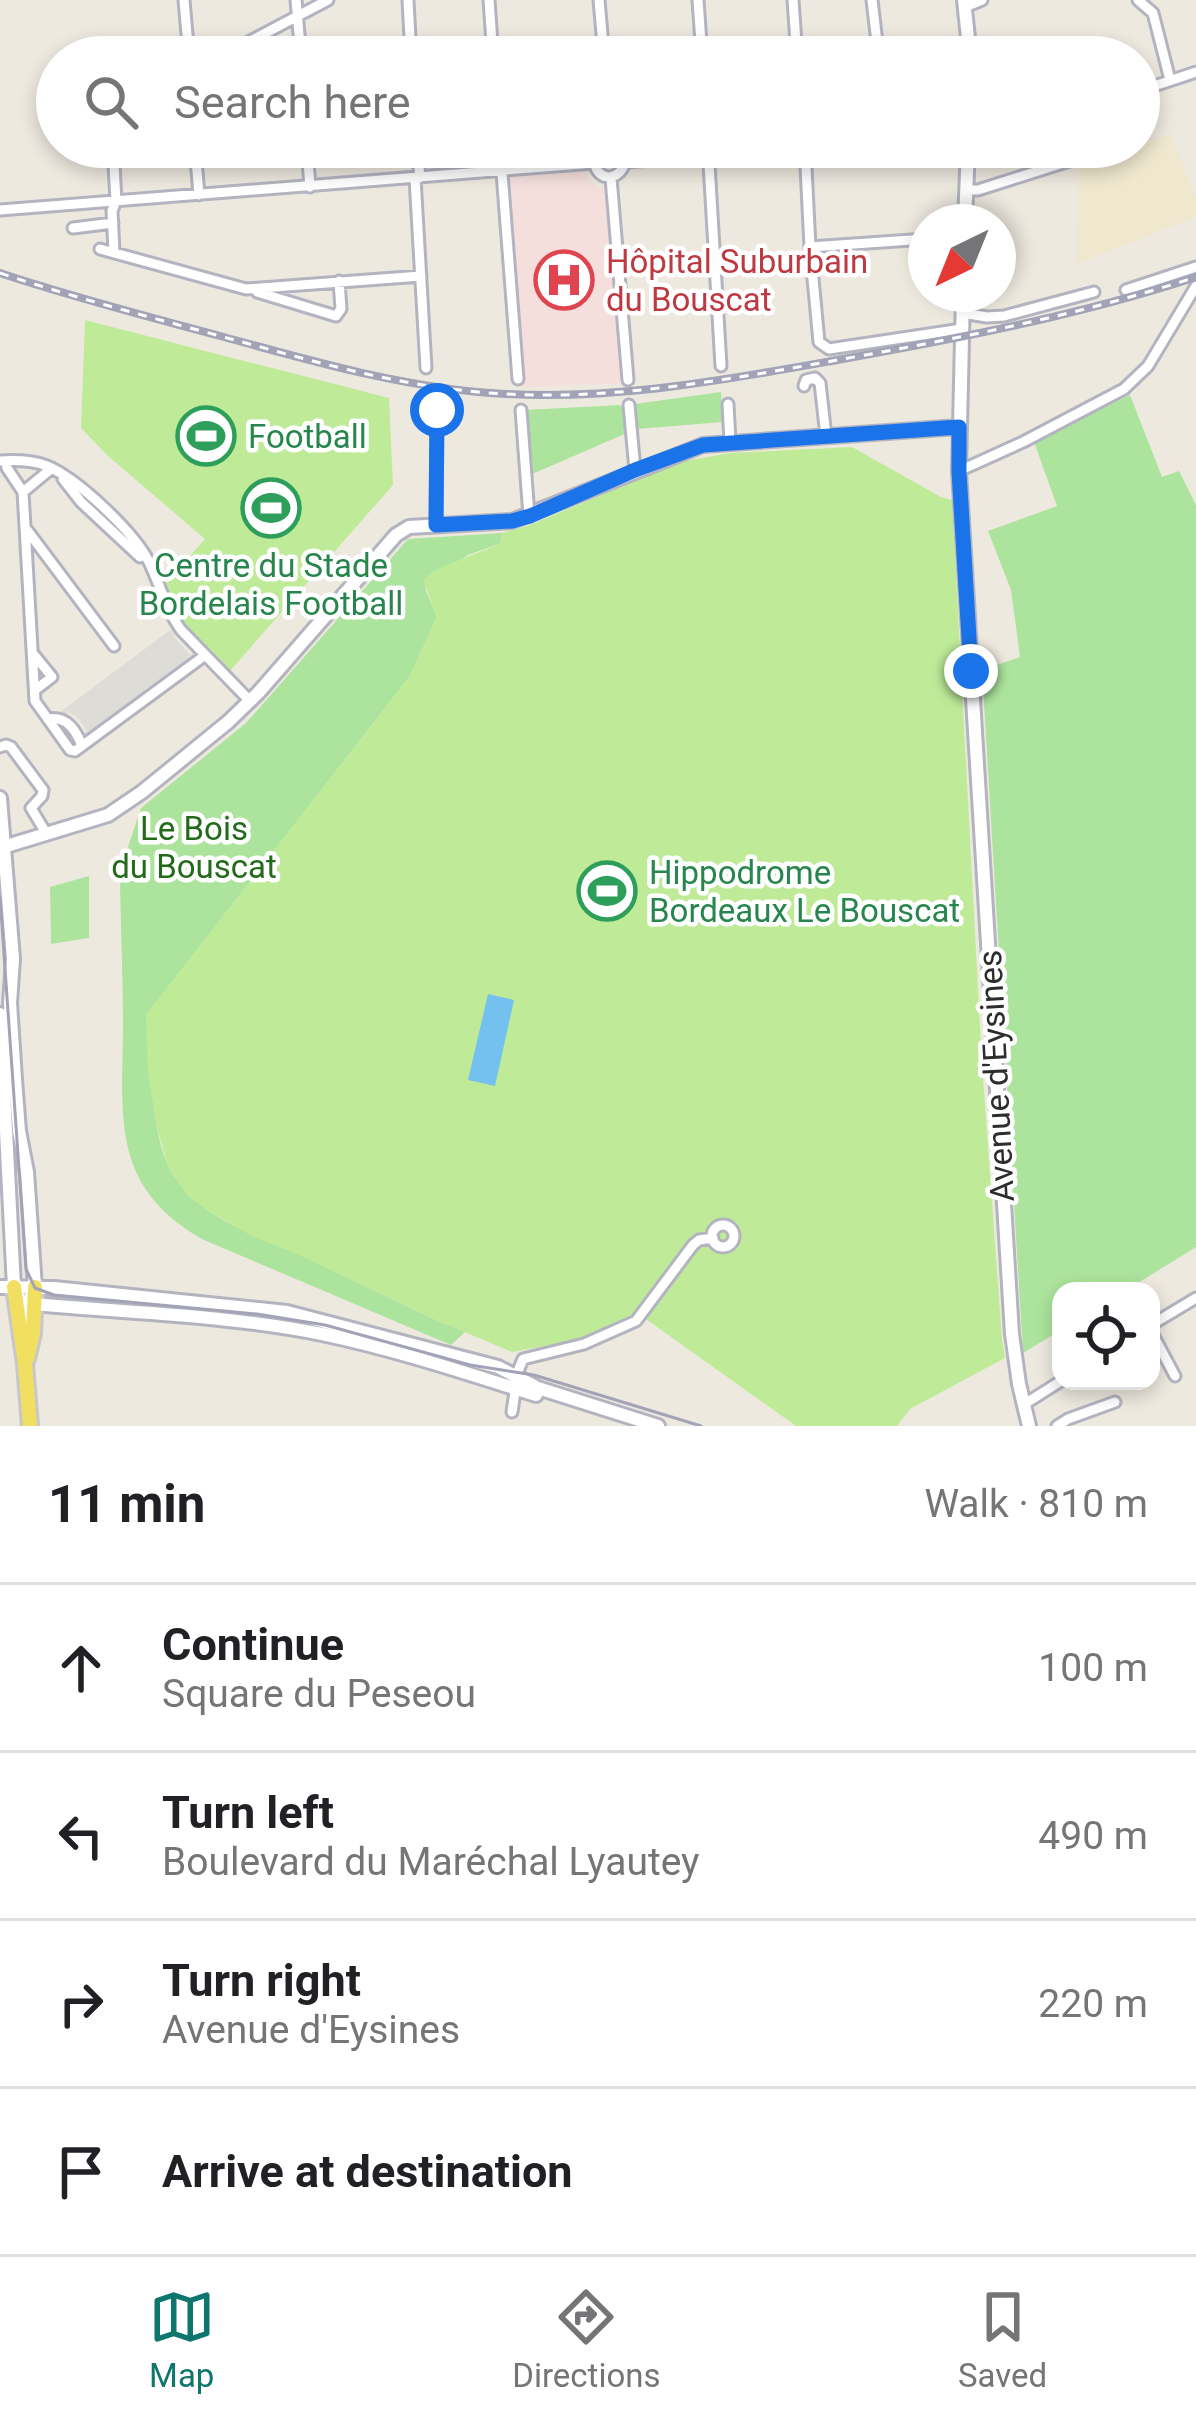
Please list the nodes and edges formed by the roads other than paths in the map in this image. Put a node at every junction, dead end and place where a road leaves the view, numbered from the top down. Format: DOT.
graph roads {
  1 [pos="184,0"];
  2 [pos="296,0"];
  3 [pos="328,0"];
  4 [pos="408,0"];
  5 [pos="489,0"];
  6 [pos="598,0"];
  7 [pos="698,0"];
  8 [pos="793,0"];
  9 [pos="872,0"];
  10 [pos="982,0"];
  11 [pos="1138,0"];
  12 [pos="965,3"];
  13 [pos="298,17"];
  14 [pos="187,36"];
  15 [pos="261,36"];
  16 [pos="299,36"];
  17 [pos="410,36"];
  18 [pos="492,36"];
  19 [pos="602,36"];
  20 [pos="701,36"];
  21 [pos="796,36"];
  22 [pos="877,36"];
  23 [pos="968,36"];
  24 [pos="1159,36"];
  25 [pos="1160,41"];
  26 [pos="1196,72"];
  27 [pos="1170,80"];
  28 [pos="1160,84"];
  29 [pos="114,168"];
  30 [pos="197,168"];
  31 [pos="309,168"];
  32 [pos="417,168"];
  33 [pos="533,168"];
  34 [pos="596,168"];
  35 [pos="623,168"];
  36 [pos="710,168"];
  37 [pos="808,168"];
  38 [pos="967,168"];
  39 [pos="1047,168"];
  40 [pos="502,170"];
  41 [pos="417,178"];
  42 [pos="611,178"];
  43 [pos="310,187"];
  44 [pos="966,190"];
  45 [pos="199,195"];
  46 [pos="116,201"];
  47 [pos="965,204"];
  48 [pos="0,210"];
  49 [pos="112,223"];
  50 [pos="74,228"];
  51 [pos="908,240"];
  52 [pos="810,248"];
  53 [pos="100,249"];
  54 [pos="114,252"];
  55 [pos="1196,267"];
  56 [pos="422,276"];
  57 [pos="339,281"];
  58 [pos="246,289"];
  59 [pos="1126,290"];
  60 [pos="1195,290"];
  61 [pos="1094,292"];
  62 [pos="962,313"];
  63 [pos="962,329"];
  64 [pos="722,366"];
  65 [pos="426,368"];
  66 [pos="518,379"];
  67 [pos="628,380"];
  68 [pos="804,386"];
  69 [pos="728,404"];
  70 [pos="629,405"];
  71 [pos="437,410"];
  72 [pos="521,410"];
  73 [pos="959,427"];
  74 [pos="826,436"];
  75 [pos="730,442"];
  76 [pos="3,461"];
  77 [pos="635,470"];
  78 [pos="56,472"];
  79 [pos="959,472"];
  80 [pos="23,492"];
  81 [pos="530,516"];
  82 [pos="436,525"];
  83 [pos="26,528"];
  84 [pos="46,555"];
  85 [pos="29,567"];
  86 [pos="114,646"];
  87 [pos="34,655"];
  88 [pos="204,656"];
  89 [pos="35,690"];
  90 [pos="250,700"];
  91 [pos="0,747"];
  92 [pos="0,797"];
  93 [pos="46,833"];
  94 [pos="3,846"];
  95 [pos="0,1014"];
  96 [pos="2,1073"];
  97 [pos="712,1238"];
  98 [pos="7,1287"];
  99 [pos="35,1287"];
  100 [pos="1196,1298"];
  101 [pos="35,1304"];
  102 [pos="272,1310"];
  103 [pos="1160,1322"];
  104 [pos="271,1326"];
  105 [pos="31,1344"];
  106 [pos="1160,1347"];
  107 [pos="26,1364"];
  108 [pos="1174,1376"];
  109 [pos="516,1383"];
  110 [pos="1052,1387"];
  111 [pos="1115,1402"];
  112 [pos="1023,1405"];
  113 [pos="512,1412"];
  114 [pos="630,1422"];
  115 [pos="30,1426"];
  116 [pos="657,1426"];
  117 [pos="1028,1426"];
  118 [pos="1057,1426"];
  1 -- 14 [label="street"];
  2 -- 13 [label="street"];
  3 -- 13 [label="street"];
  4 -- 17 [label="street"];
  5 -- 18 [label="street"];
  6 -- 19 [label="street"];
  7 -- 20 [label="street"];
  8 -- 21 [label="street"];
  9 -- 22 [label="street"];
  10 -- 12 [label="street"];
  11 -- 24 [label="street"];
  12 -- 23 [label="street"];
  13 -- 15 [label="street"];
  13 -- 16 [label="street"];
  25 -- 27 [label="street"];
  26 -- 27 [label="street"];
  27 -- 28 [label="street"];
  29 -- 46 [label="street"];
  30 -- 45 [label="street"];
  31 -- 43 [label="street"];
  32 -- 41 [label="street"];
  33 -- 40 [label="street"];
  34 -- 42 [label="street"];
  35 -- 42 [label="street"];
  36 -- 64 [label="street"];
  37 -- 52 [label="street"];
  38 -- 44 [label="street"];
  39 -- 44 [label="street"];
  40 -- 41 [label="street"];
  40 -- 66 [label="street"];
  41 -- 43 [label="street"];
  41 -- 56 [label="street"];
  42 -- 67 [label="street"];
  43 -- 45 [label="street"];
  44 -- 47 [label="street"];
  45 -- 46 [label="street"];
  46 -- 48 [label="street"];
  46 -- 49 [label="street"];
  49 -- 50 [label="street"];
  49 -- 54 [label="street"];
  51 -- 52 [label="street"];
  52 -- 63 [label="street"];
  53 -- 54 [label="street"];
  54 -- 58 [label="street"];
  55 -- 59 [label="street"];
  56 -- 57 [label="street"];
  56 -- 65 [label="street"];
  57 -- 58 [label="street"];
  57 -- 58 [label="street"];
  60 -- 79 [label="street"];
  61 -- 62 [label="street"];
  62 -- 63 [label="street, Avenue d'Eysines"];
  63 -- 73 [label="street, Avenue d'Eysines"];
  68 -- 74 [label="street"];
  69 -- 75 [label="street"];
  70 -- 77 [label="street"];
  71 -- 82 [label="street"];
  72 -- 81 [label="street"];
  73 -- 74 [label="street"];
  73 -- 79 [label="street, Avenue d'Eysines"];
  74 -- 75 [label="street"];
  75 -- 77 [label="street"];
  76 -- 78 [label="street"];
  76 -- 80 [label="street"];
  77 -- 81 [label="street"];
  78 -- 80 [label="street"];
  78 -- 88 [label="street"];
  79 -- 112 [label="street, Avenue d'Eysines"];
  80 -- 83 [label="street"];
  81 -- 82 [label="street"];
  82 -- 90 [label="street"];
  83 -- 84 [label="street"];
  83 -- 85 [label="street"];
  84 -- 85 [label="street"];
  84 -- 86 [label="street"];
  85 -- 87 [label="street"];
  87 -- 89 [label="street"];
  87 -- 89 [label="street"];
  88 -- 89 [label="street"];
  88 -- 90 [label="street"];
  90 -- 93 [label="street"];
  91 -- 93 [label="street"];
  92 -- 94 [label="street"];
  93 -- 94 [label="street"];
  94 -- 99 [label="street"];
  95 -- 96 [label="street"];
  96 -- 98 [label="street"];
  97 -- 109 [label="street"];
  98 -- 99 [label="street"];
  98 -- 101 [label="street"];
  98 -- 105 [label="street"];
  98 -- 107 [label="main road"];
  99 -- 101 [label="main road"];
  99 -- 102 [label="street"];
  100 -- 103 [label="street"];
  101 -- 104 [label="street"];
  101 -- 105 [label="main road"];
  102 -- 104 [label="street"];
  102 -- 109 [label="street"];
  104 -- 109 [label="street"];
  105 -- 107 [label="main road"];
  106 -- 108 [label="street"];
  107 -- 115 [label="main road"];
  109 -- 113 [label="street"];
  109 -- 114 [label="street"];
  110 -- 112 [label="street"];
  111 -- 118 [label="street"];
  112 -- 117 [label="street, Avenue d'Eysines"];
  114 -- 116 [label="street"];
}
